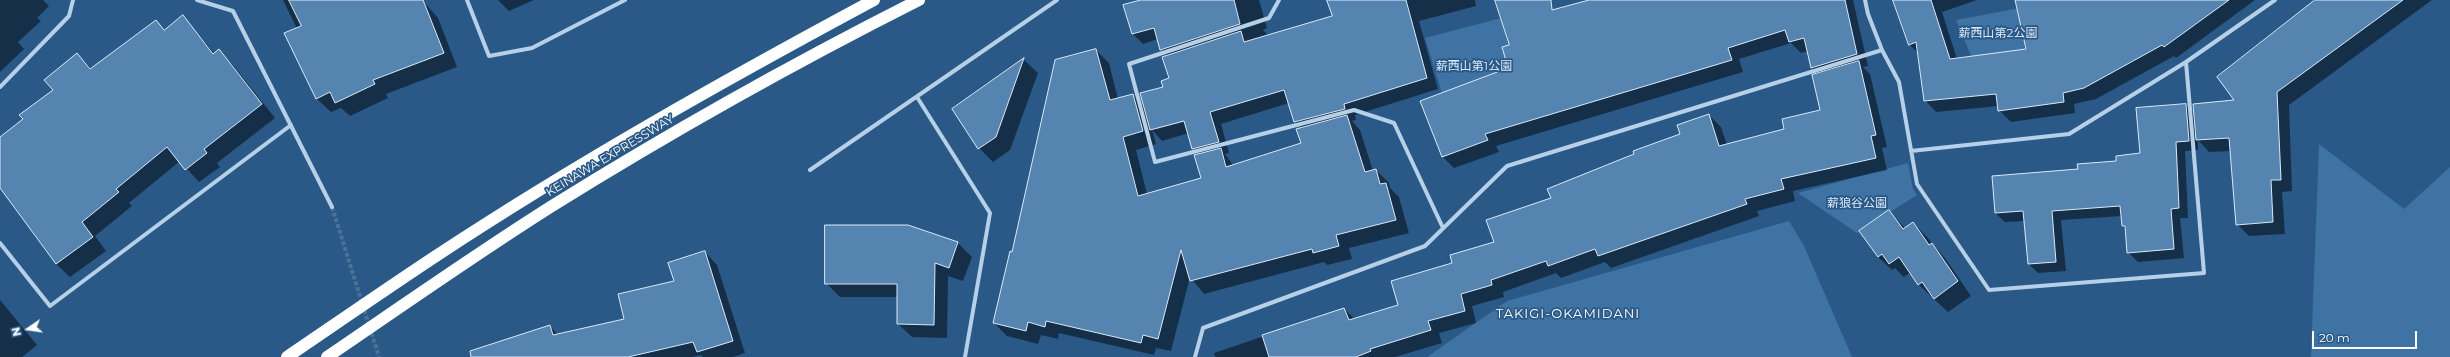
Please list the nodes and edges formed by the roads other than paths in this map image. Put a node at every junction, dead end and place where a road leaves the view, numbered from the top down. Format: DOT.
graph roads {
  1 [pos="73,0"];
  2 [pos="197,0"];
  3 [pos="467,0"];
  4 [pos="625,0"];
  5 [pos="874,0"];
  6 [pos="919,0"];
  7 [pos="1057,0"];
  8 [pos="1279,0"];
  9 [pos="1865,0"];
  10 [pos="2275,0"];
  11 [pos="1882,50"];
  12 [pos="2186,62"];
  13 [pos="0,87"];
  14 [pos="917,97"];
  15 [pos="291,125"];
  16 [pos="1911,151"];
  17 [pos="810,170"];
  18 [pos="332,207"];
  19 [pos="1443,228"];
  20 [pos="0,243"];
  21 [pos="287,357"];
  22 [pos="327,357"];
  23 [pos="965,357"];
  24 [pos="1196,357"];
  1 -- 13 [label="street"];
  2 -- 15 [label="street"];
  3 -- 4 [label="street"];
  5 -- 21 [label="highway, KEINAWA EXPRESSWAY"];
  6 -- 22 [label="highway, KEINAWA EXPRESSWAY"];
  7 -- 14 [label="street"];
  8 -- 19 [label="street"];
  9 -- 11 [label="street"];
  10 -- 12 [label="street"];
  11 -- 16 [label="street"];
  11 -- 19 [label="street"];
  12 -- 16 [label="street"];
  12 -- 16 [label="street"];
  14 -- 17 [label="street"];
  14 -- 23 [label="street"];
  15 -- 18 [label="street"];
  15 -- 20 [label="street"];
  19 -- 24 [label="street"];
}
